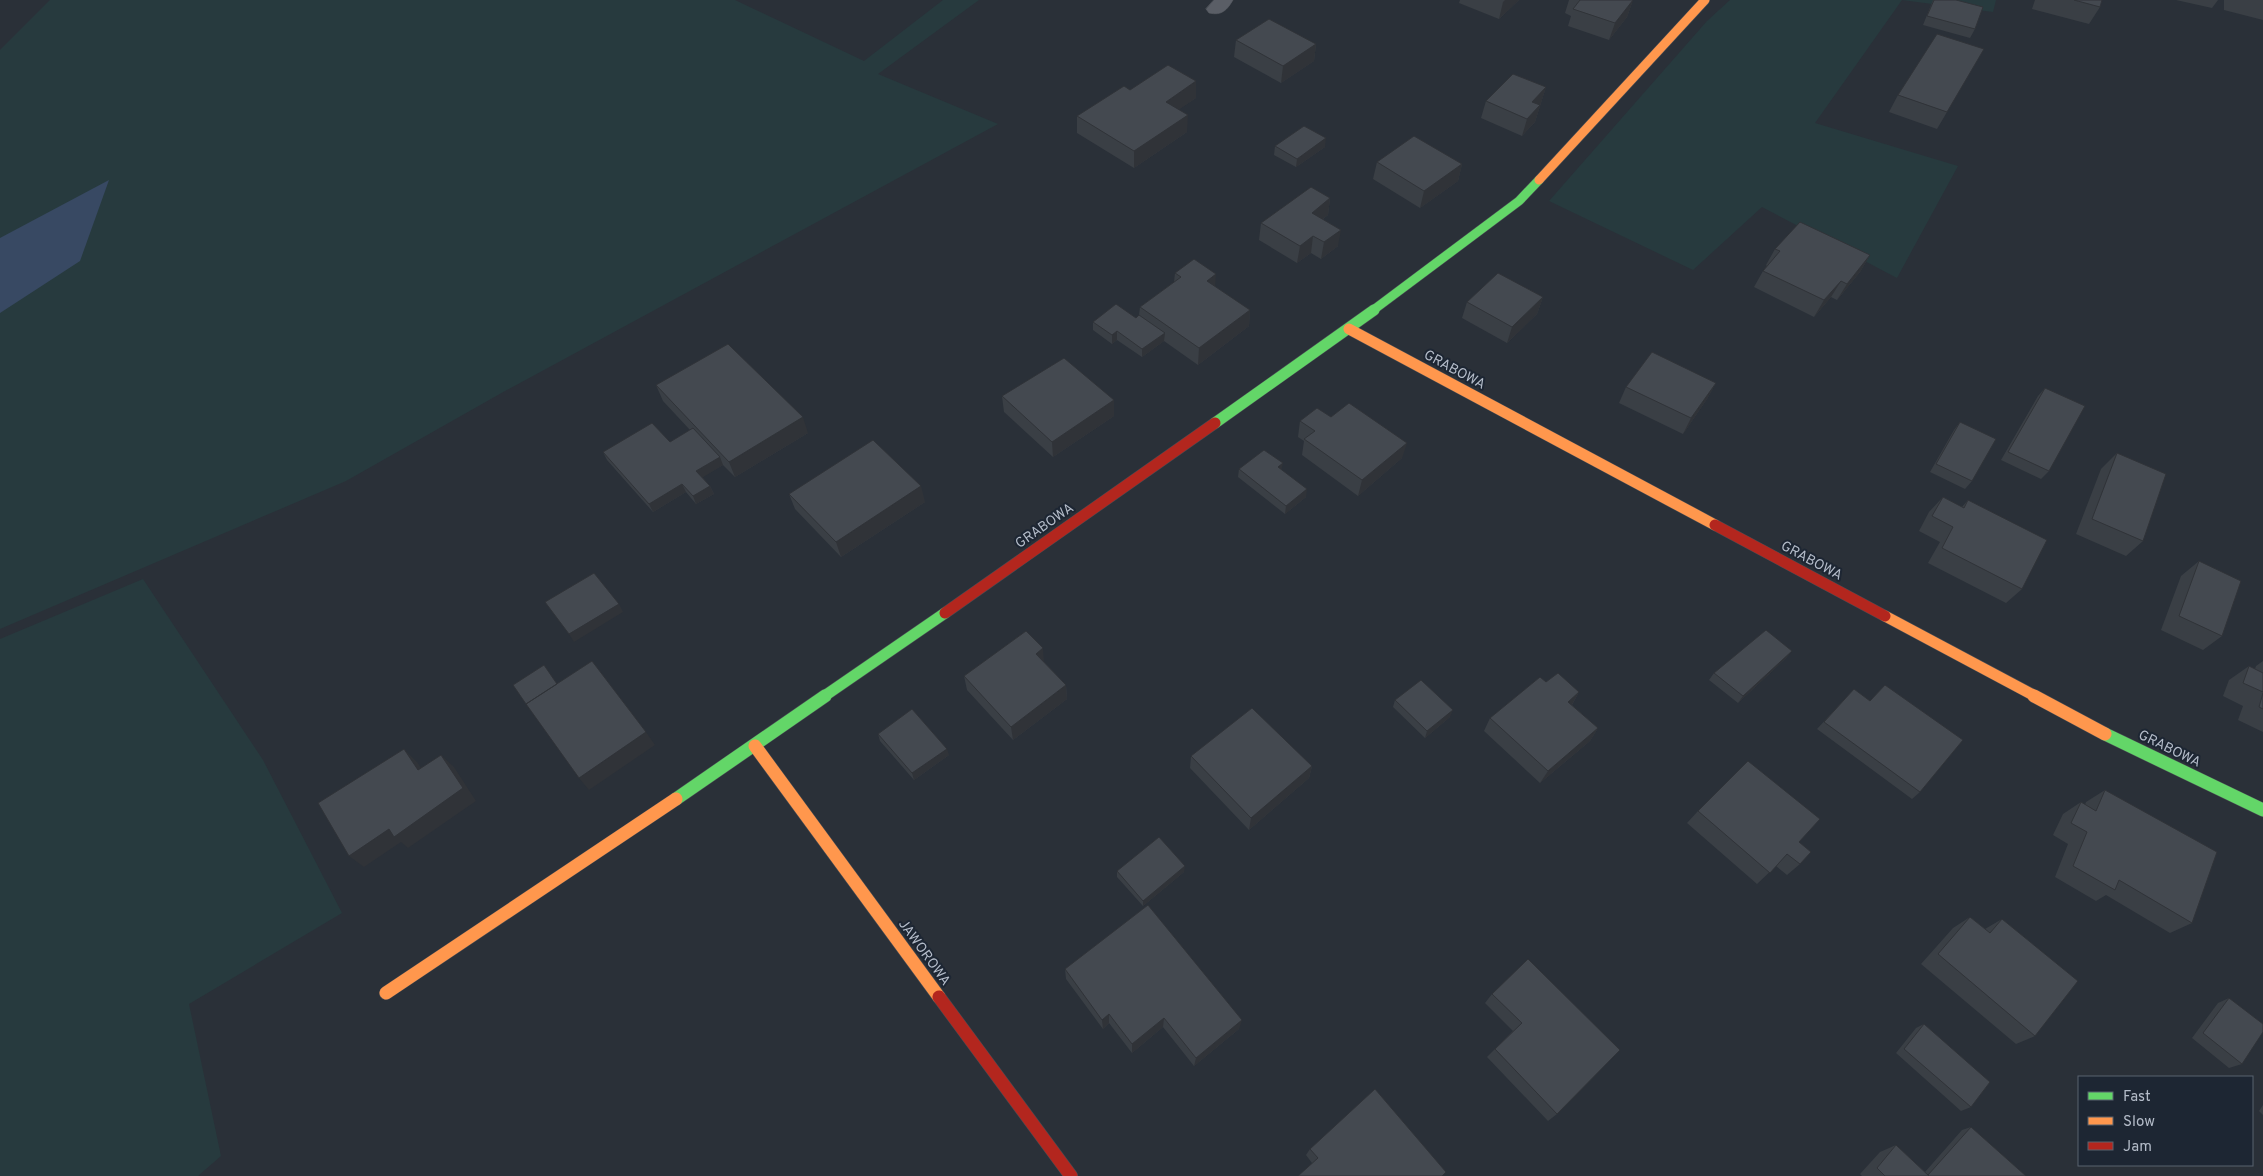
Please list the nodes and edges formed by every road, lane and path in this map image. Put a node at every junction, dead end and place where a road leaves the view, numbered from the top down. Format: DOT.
graph roads {
  1 [pos="1705,0"];
  2 [pos="1349,330"];
  3 [pos="755,746"];
  4 [pos="2263,810"];
  5 [pos="386,993"];
  6 [pos="1071,1176"];
  1 -- 2 [label="street, GRABOWA"];
  2 -- 3 [label="street, GRABOWA"];
  2 -- 4 [label="street, GRABOWA"];
  3 -- 5 [label="street, GRABOWA"];
  3 -- 6 [label="street, JAWOROWA"];
}
